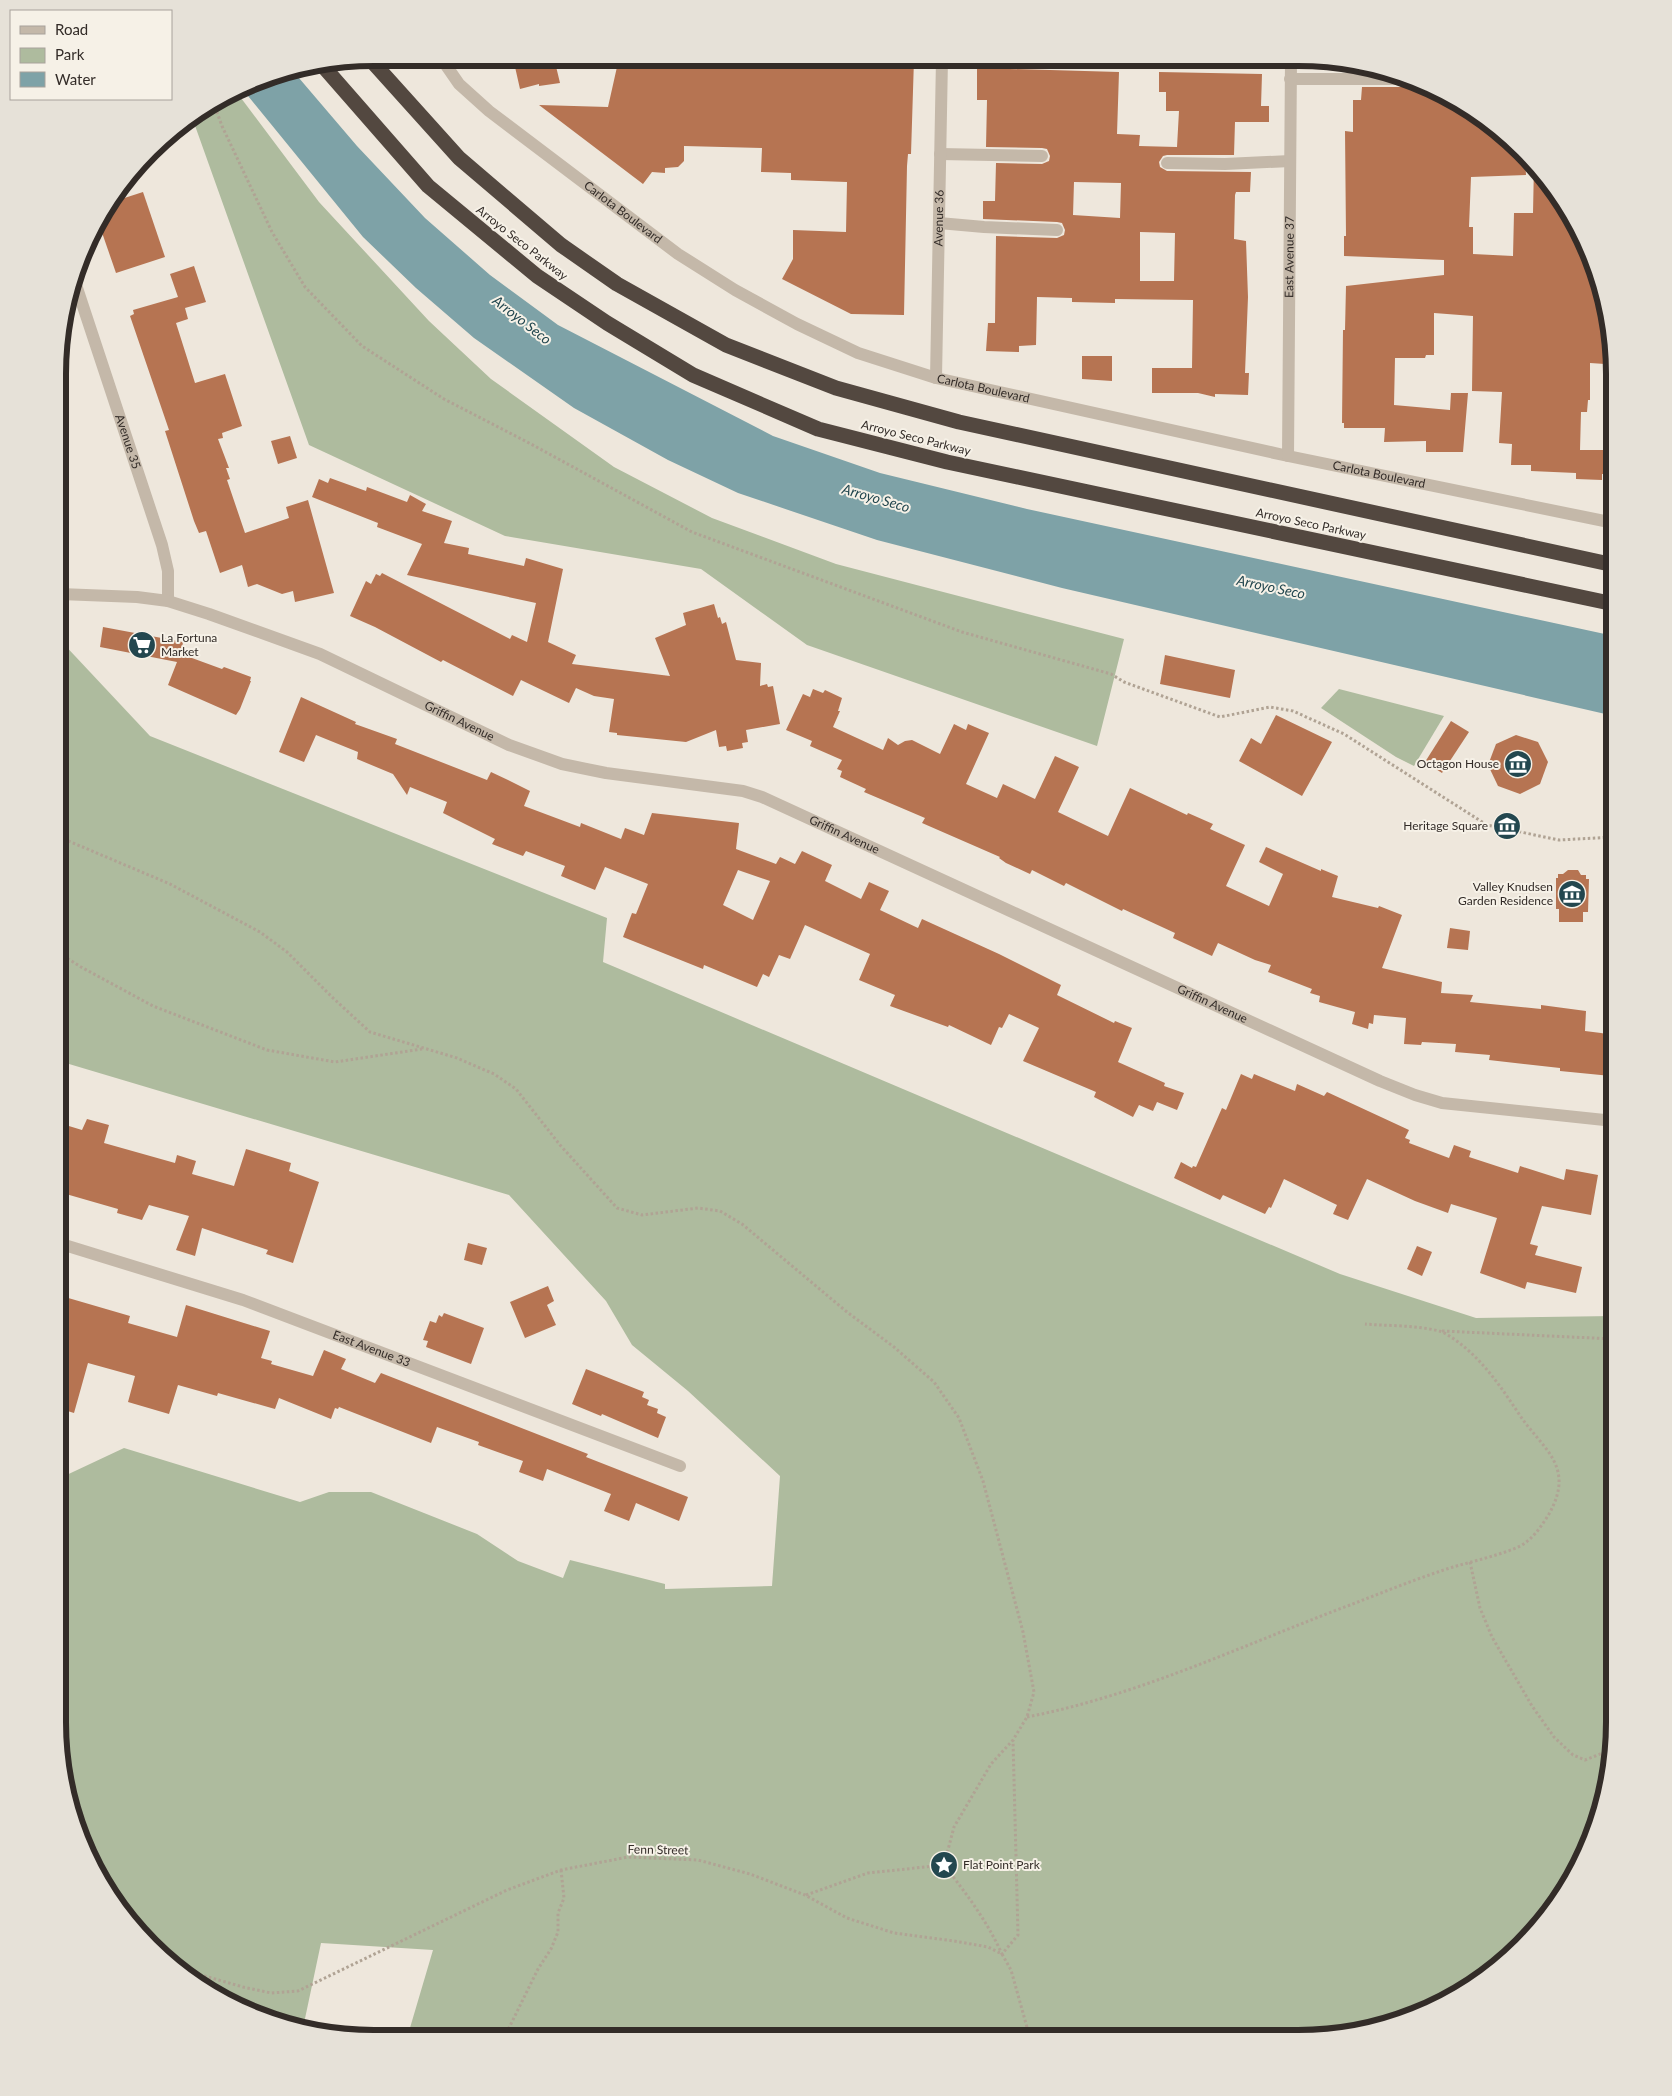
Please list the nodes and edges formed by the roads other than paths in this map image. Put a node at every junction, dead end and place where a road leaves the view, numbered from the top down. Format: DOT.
graph roads {
  1 [pos="377,66"];
  2 [pos="447,66"];
  3 [pos="942,66"];
  4 [pos="1290,66"];
  5 [pos="327,70"];
  6 [pos="1290,79"];
  7 [pos="1384,79"];
  8 [pos="940,154"];
  9 [pos="1042,156"];
  10 [pos="1290,161"];
  11 [pos="1167,163"];
  12 [pos="939,223"];
  13 [pos="1057,230"];
  14 [pos="78,291"];
  15 [pos="936,378"];
  16 [pos="1288,456"];
  17 [pos="1606,522"];
  18 [pos="1606,563"];
  19 [pos="66,594"];
  20 [pos="168,601"];
  21 [pos="1606,602"];
  22 [pos="1606,1120"];
  23 [pos="66,1245"];
  24 [pos="680,1466"];
  1 -- 18 [label="highway, Arroyo Seco Parkway"];
  2 -- 15 [label="street, Carlota Boulevard"];
  3 -- 8 [label="street, Avenue 36"];
  4 -- 6 [label="street, East Avenue 37"];
  5 -- 21 [label="highway, Arroyo Seco Parkway"];
  6 -- 7 [label="street"];
  6 -- 10 [label="street, East Avenue 37"];
  8 -- 9 [label="street"];
  8 -- 12 [label="street, Avenue 36"];
  10 -- 11 [label="street"];
  10 -- 16 [label="street, East Avenue 37"];
  12 -- 13 [label="street"];
  12 -- 15 [label="street, Avenue 36"];
  14 -- 20 [label="street, Avenue 35"];
  15 -- 16 [label="street, Carlota Boulevard"];
  16 -- 17 [label="street, Carlota Boulevard"];
  19 -- 20 [label="street, Griffin Avenue"];
  20 -- 22 [label="street, Griffin Avenue"];
  23 -- 24 [label="street, East Avenue 33"];
}
